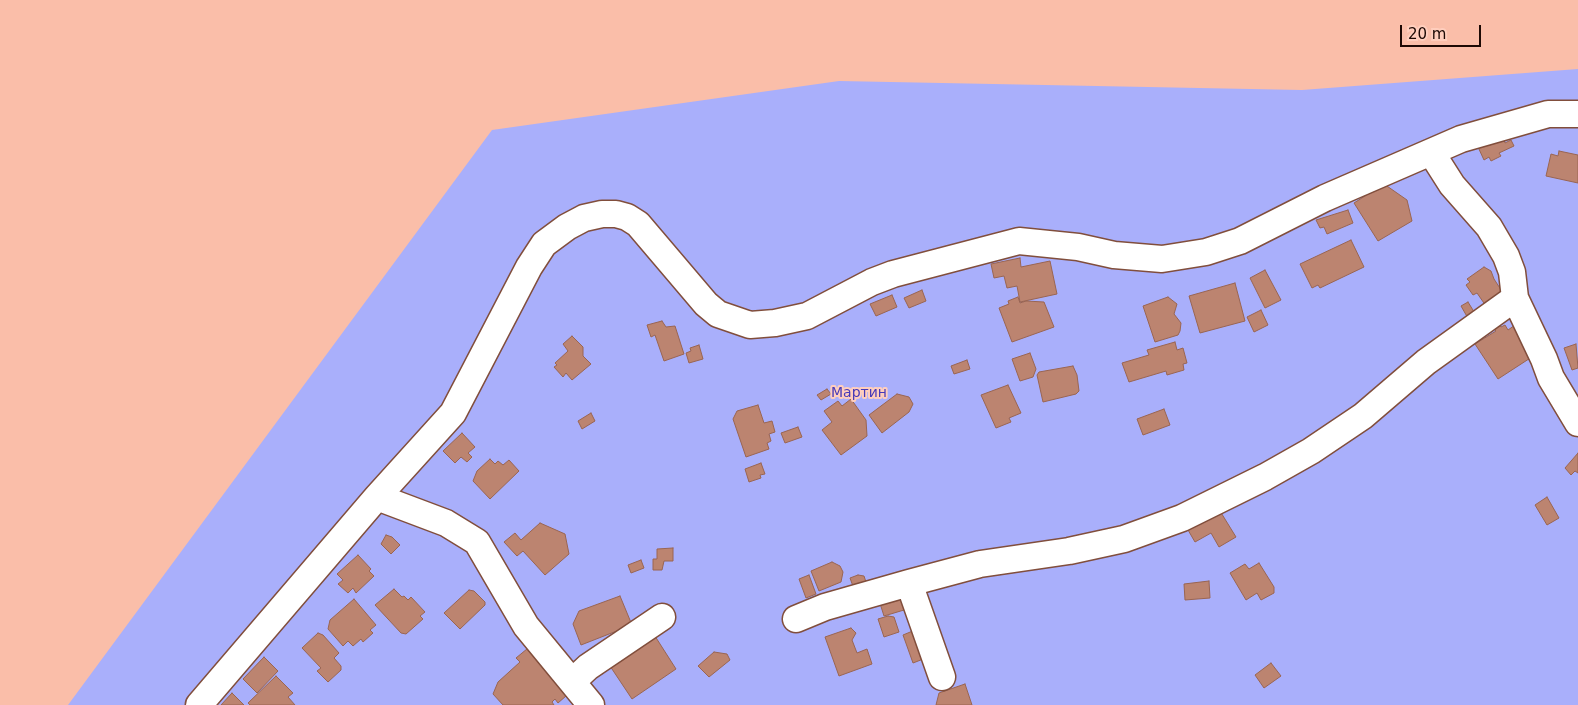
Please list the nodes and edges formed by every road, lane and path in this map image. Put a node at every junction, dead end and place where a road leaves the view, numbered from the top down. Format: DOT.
graph roads {
  1 [pos="1578,114"];
  2 [pos="1431,152"];
  3 [pos="1515,298"];
  4 [pos="1578,423"];
  5 [pos="377,497"];
  6 [pos="909,583"];
  7 [pos="662,617"];
  8 [pos="796,619"];
  9 [pos="942,677"];
  10 [pos="573,681"];
  11 [pos="200,705"];
  12 [pos="591,705"];
  1 -- 2 [label="street"];
  2 -- 3 [label="street"];
  2 -- 5 [label="street"];
  3 -- 4 [label="street"];
  3 -- 6 [label="street"];
  5 -- 10 [label="street"];
  5 -- 11 [label="street"];
  6 -- 8 [label="street"];
  6 -- 9 [label="street"];
  7 -- 10 [label="street"];
  10 -- 12 [label="street"];
}
